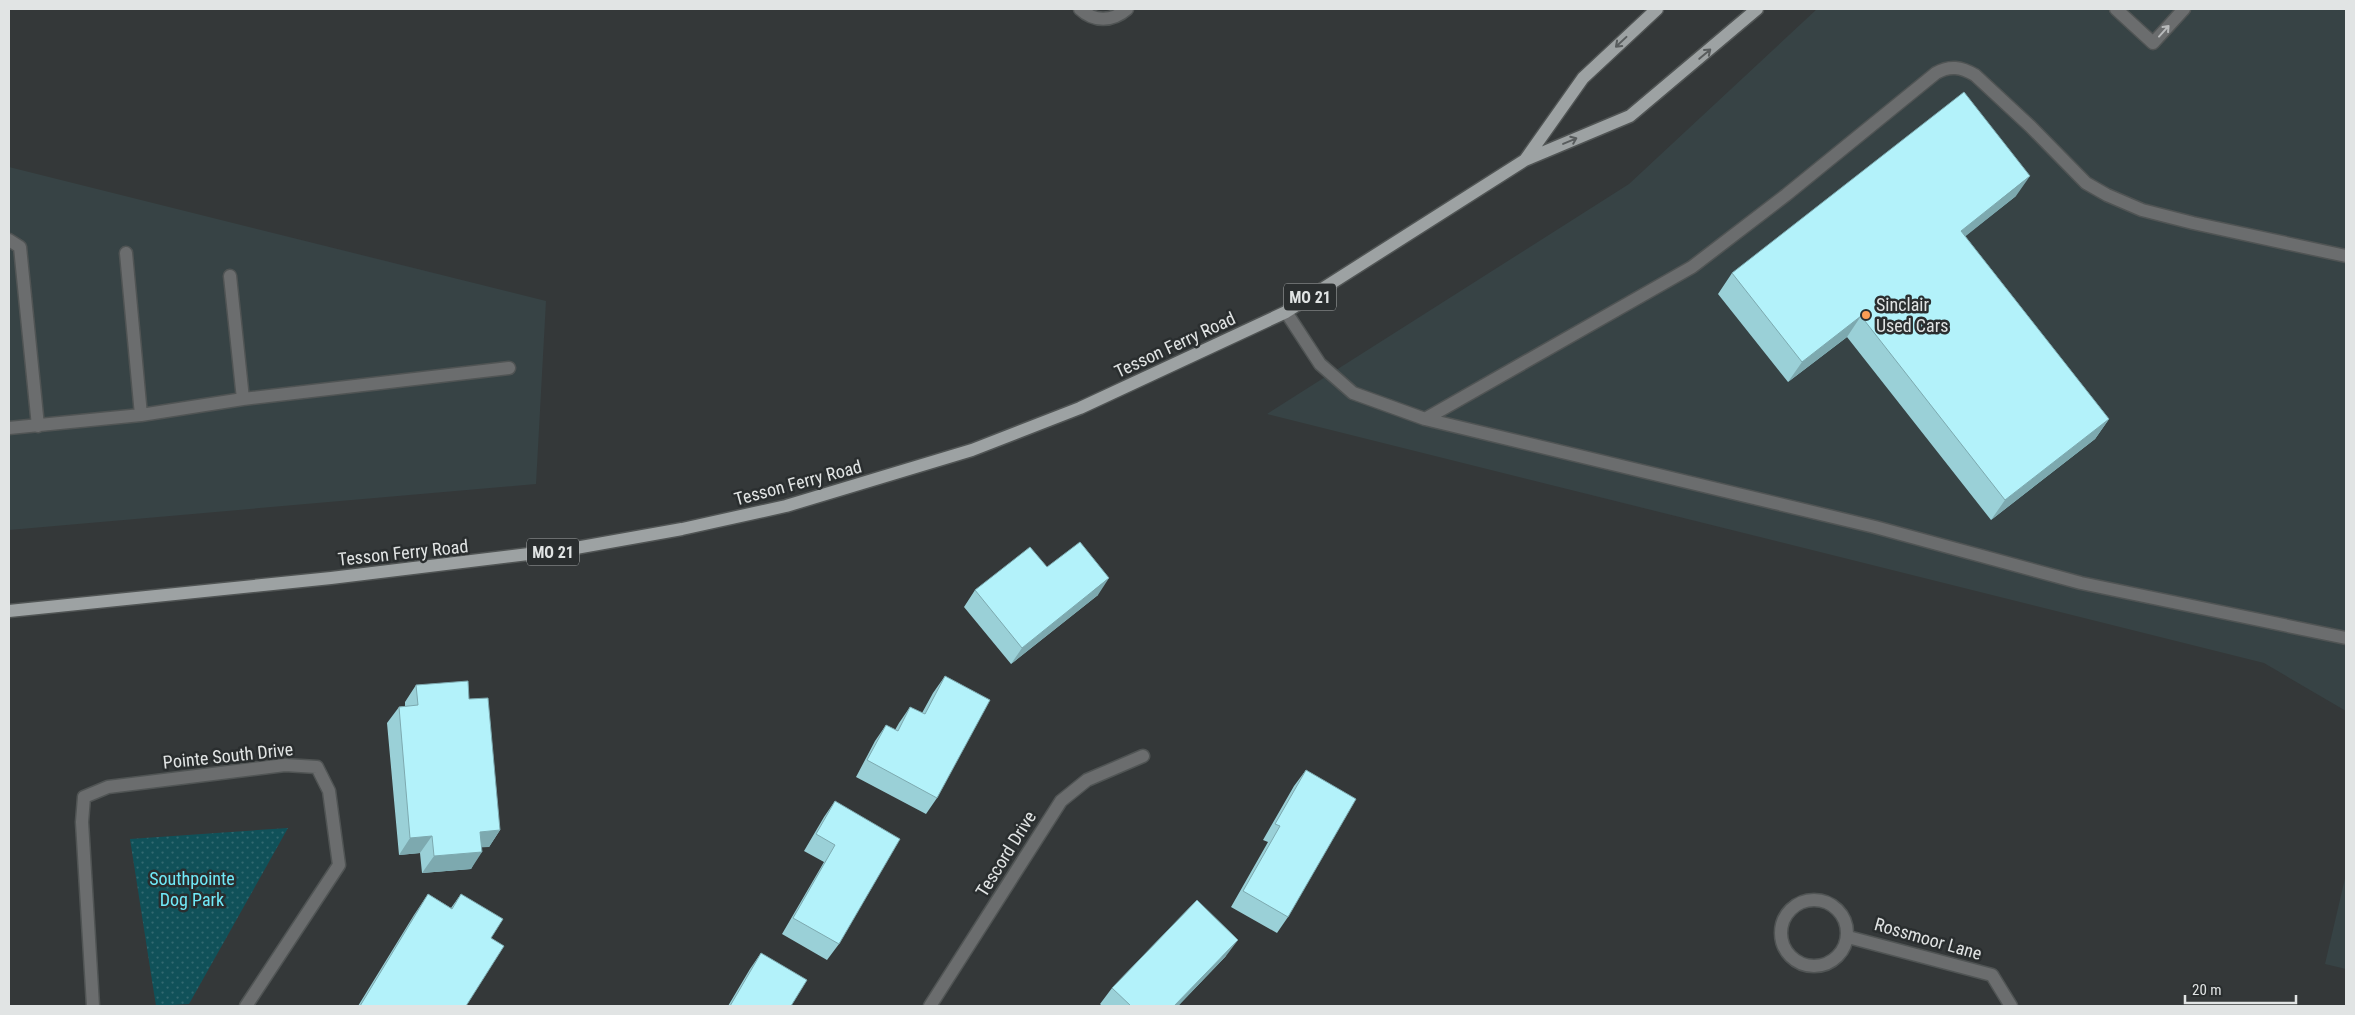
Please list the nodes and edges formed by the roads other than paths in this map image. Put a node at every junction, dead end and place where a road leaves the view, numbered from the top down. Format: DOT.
graph roads {
  1 [pos="1080,9"];
  2 [pos="1127,9"];
  3 [pos="1657,9"];
  4 [pos="1758,9"];
  5 [pos="2116,9"];
  6 [pos="2184,9"];
  7 [pos="1525,160"];
  8 [pos="9,240"];
  9 [pos="126,253"];
  10 [pos="2346,256"];
  11 [pos="230,276"];
  12 [pos="1286,312"];
  13 [pos="509,368"];
  14 [pos="243,399"];
  15 [pos="141,414"];
  16 [pos="1425,418"];
  17 [pos="38,426"];
  18 [pos="9,428"];
  19 [pos="9,611"];
  20 [pos="2346,638"];
  21 [pos="1143,756"];
  22 [pos="1848,937"];
  23 [pos="93,1006"];
  24 [pos="246,1006"];
  25 [pos="930,1006"];
  26 [pos="2011,1006"];
  1 -- 2 [label="street"];
  3 -- 7 [label="main road, Tesson Ferry Road / MO 21, one-way"];
  7 -- 4 [label="main road, Tesson Ferry Road / MO 21, one-way"];
  5 -- 6 [label="street, one-way"];
  7 -- 12 [label="main road, Tesson Ferry Road / MO 21"];
  8 -- 17 [label="street"];
  9 -- 15 [label="street"];
  10 -- 16 [label="street"];
  11 -- 14 [label="street"];
  12 -- 16 [label="street"];
  12 -- 19 [label="main road, Tesson Ferry Road / MO 21"];
  13 -- 14 [label="street"];
  14 -- 15 [label="street"];
  15 -- 17 [label="street"];
  16 -- 20 [label="street"];
  17 -- 18 [label="street"];
  21 -- 25 [label="street, Tescord Drive"];
  22 -- 22 [label="street, Rossmoor Lane"];
  22 -- 26 [label="street, Rossmoor Lane"];
  23 -- 24 [label="street, Pointe South Drive"];
}
